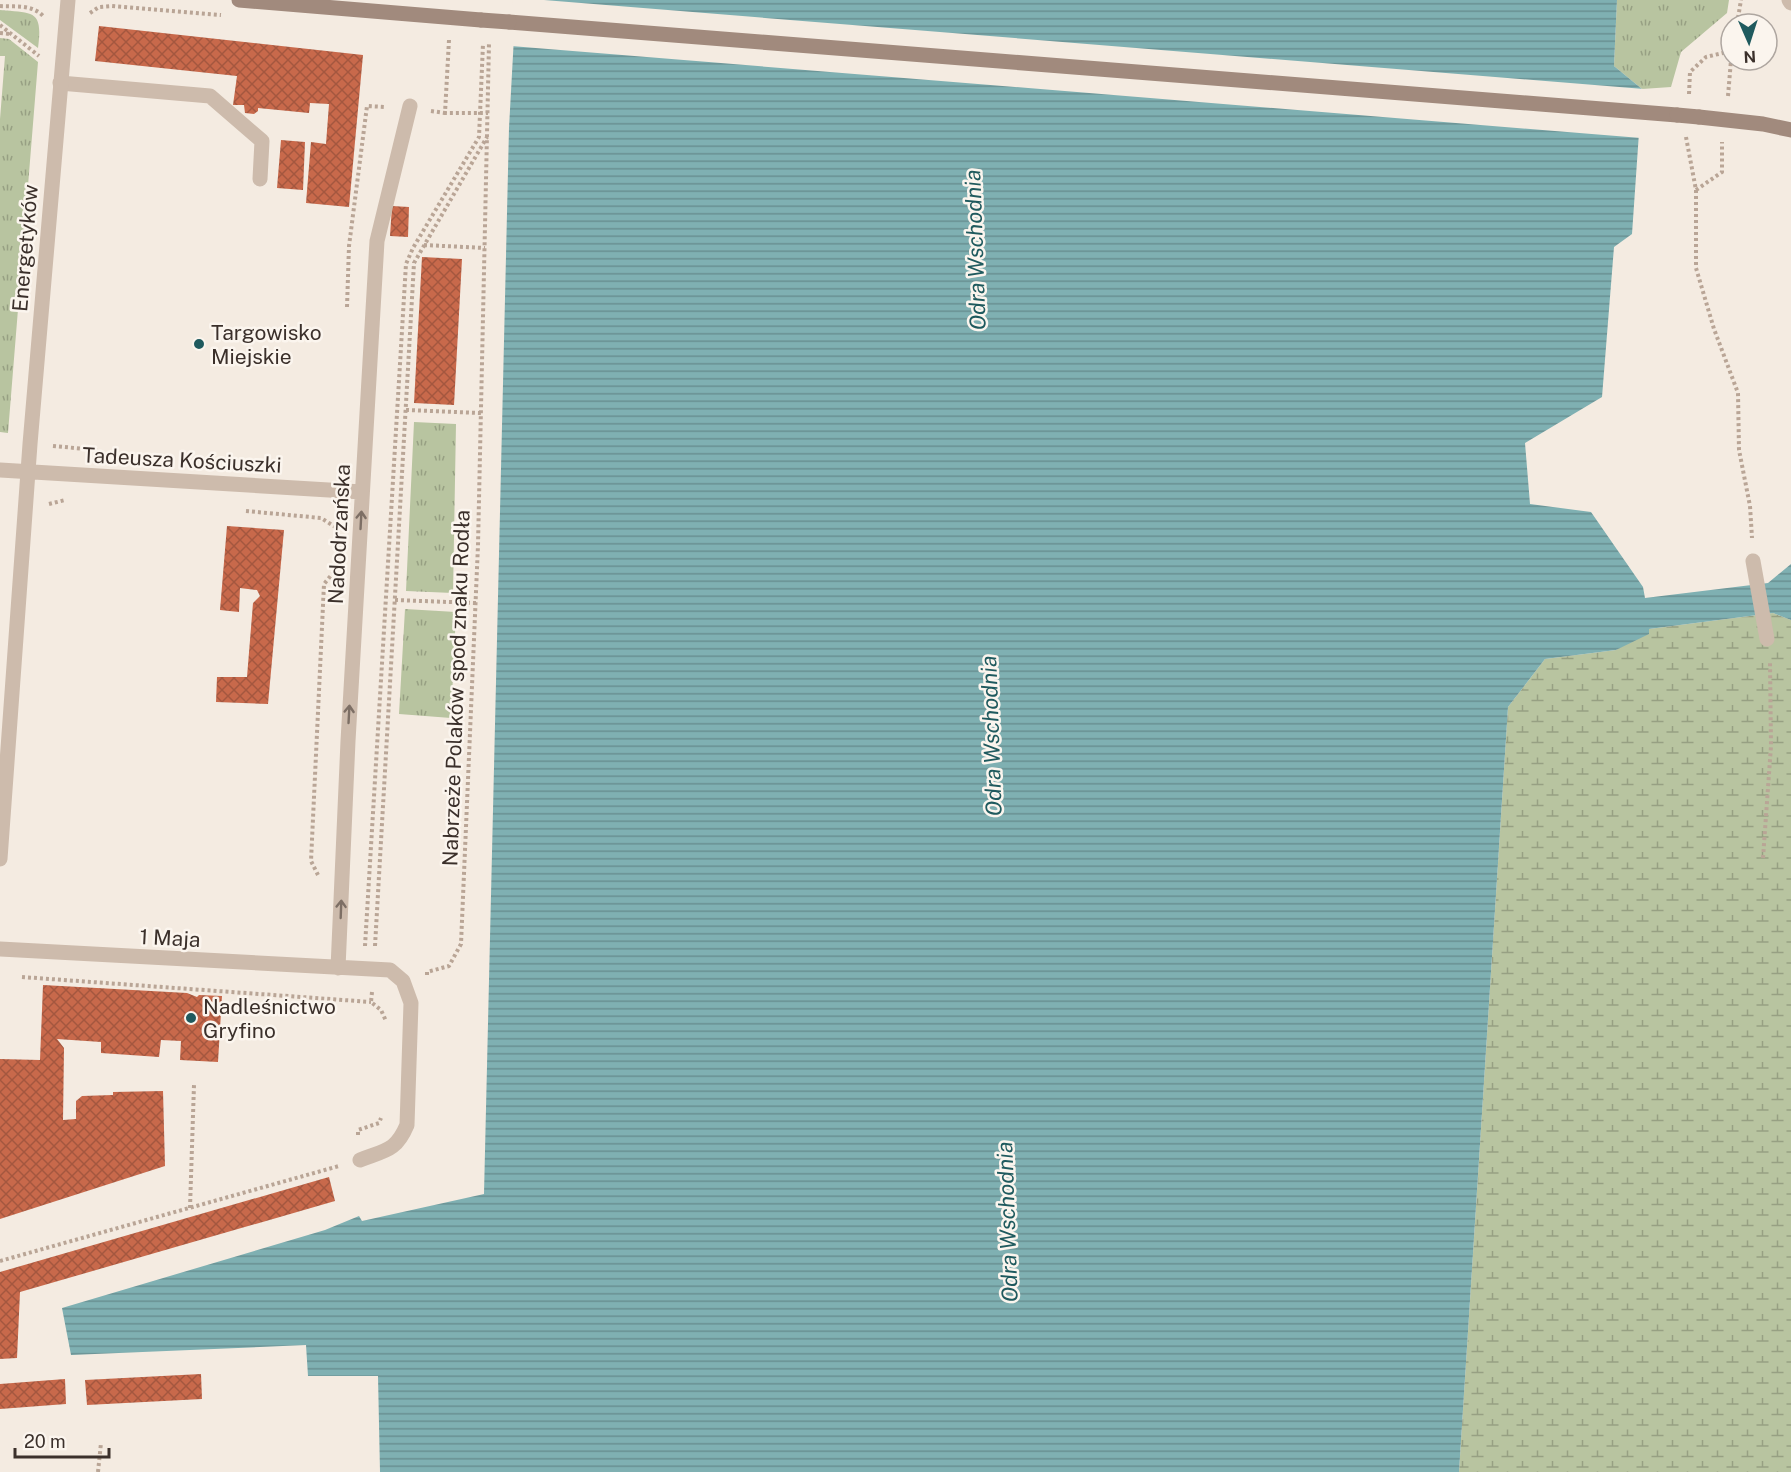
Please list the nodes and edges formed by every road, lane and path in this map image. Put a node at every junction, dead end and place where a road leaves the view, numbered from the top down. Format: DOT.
graph roads {
  1 [pos="68,0"];
  2 [pos="239,0"];
  3 [pos="0,6"];
  4 [pos="229,16"];
  5 [pos="86,19"];
  6 [pos="0,25"];
  7 [pos="482,27"];
  8 [pos="0,33"];
  9 [pos="11,34"];
  10 [pos="489,34"];
  11 [pos="45,39"];
  12 [pos="64,39"];
  13 [pos="449,42"];
  14 [pos="1730,72"];
  15 [pos="60,83"];
  16 [pos="1728,96"];
  17 [pos="410,106"];
  18 [pos="480,113"];
  19 [pos="488,113"];
  20 [pos="1791,130"];
  21 [pos="487,137"];
  22 [pos="1722,142"];
  23 [pos="260,179"];
  24 [pos="424,245"];
  25 [pos="349,246"];
  26 [pos="485,248"];
  27 [pos="346,316"];
  28 [pos="406,410"];
  29 [pos="481,413"];
  30 [pos="30,444"];
  31 [pos="99,450"];
  32 [pos="0,470"];
  33 [pos="28,472"];
  34 [pos="362,492"];
  35 [pos="73,497"];
  36 [pos="27,503"];
  37 [pos="246,511"];
  38 [pos="340,535"];
  39 [pos="1752,542"];
  40 [pos="1753,561"];
  41 [pos="337,569"];
  42 [pos="395,600"];
  43 [pos="476,603"];
  44 [pos="1767,639"];
  45 [pos="1770,657"];
  46 [pos="1763,858"];
  47 [pos="0,859"];
  48 [pos="319,878"];
  49 [pos="0,950"];
  50 [pos="338,968"];
  51 [pos="369,969"];
  52 [pos="12,976"];
  53 [pos="427,984"];
  54 [pos="372,995"];
  55 [pos="381,997"];
  56 [pos="371,1002"];
  57 [pos="386,1022"];
  58 [pos="194,1085"];
  59 [pos="383,1116"];
  60 [pos="365,1137"];
  61 [pos="360,1160"];
  62 [pos="190,1208"];
  63 [pos="0,1261"];
  64 [pos="101,1443"];
  65 [pos="98,1472"];
  1 -- 12 [label="street, Energetyków"];
  2 -- 7 [label="main road"];
  3 -- 11 [label="path"];
  4 -- 5 [label="path"];
  6 -- 9 [label="path"];
  7 -- 18 [label="path"];
  7 -- 20 [label="main road, bridge"];
  8 -- 9 [label="path"];
  9 -- 11 [label="path"];
  10 -- 19 [label="path, Nabrzeże Polaków spod znaku Rodła"];
  11 -- 12 [label="path"];
  12 -- 15 [label="street, Energetyków"];
  13 -- 18 [label="path"];
  14 -- 16 [label="path"];
  15 -- 23 [label="street"];
  15 -- 30 [label="street, Energetyków"];
  17 -- 34 [label="street, Nadodrzańska"];
  18 -- 19 [label="path"];
  18 -- 51 [label="path"];
  19 -- 21 [label="path, Nabrzeże Polaków spod znaku Rodła"];
  21 -- 24 [label="path, Nabrzeże Polaków spod znaku Rodła"];
  21 -- 26 [label="path, Nabrzeże Polaków spod znaku Rodła"];
  22 -- 39 [label="path"];
  24 -- 26 [label="path"];
  24 -- 28 [label="path, Nabrzeże Polaków spod znaku Rodła"];
  25 -- 27 [label="path"];
  26 -- 29 [label="path, Nabrzeże Polaków spod znaku Rodła"];
  28 -- 29 [label="path"];
  28 -- 42 [label="path, Nabrzeże Polaków spod znaku Rodła"];
  29 -- 43 [label="path, Nabrzeże Polaków spod znaku Rodła"];
  30 -- 31 [label="path"];
  30 -- 33 [label="street, Energetyków"];
  32 -- 33 [label="street, Tadeusza Kościuszki"];
  33 -- 34 [label="street, Tadeusza Kościuszki"];
  33 -- 36 [label="street, Energetyków"];
  50 -- 34 [label="street, Nadodrzańska, one-way"];
  35 -- 36 [label="path"];
  36 -- 47 [label="street, Energetyków"];
  37 -- 38 [label="path"];
  40 -- 44 [label="street"];
  41 -- 48 [label="path"];
  42 -- 43 [label="path"];
  42 -- 51 [label="path, Nabrzeże Polaków spod znaku Rodła"];
  43 -- 53 [label="path, Nabrzeże Polaków spod znaku Rodła"];
  45 -- 46 [label="path"];
  49 -- 50 [label="street, 1 Maja"];
  50 -- 51 [label="street, 1 Maja"];
  51 -- 54 [label="path, Nabrzeże Polaków spod znaku Rodła"];
  51 -- 54 [label="path"];
  51 -- 61 [label="street"];
  52 -- 56 [label="path"];
  54 -- 55 [label="path"];
  54 -- 56 [label="path, Nabrzeże Polaków spod znaku Rodła"];
  56 -- 57 [label="path"];
  58 -- 62 [label="path"];
  59 -- 60 [label="path"];
  61 -- 62 [label="path"];
  62 -- 63 [label="path"];
  64 -- 65 [label="path"];
}
